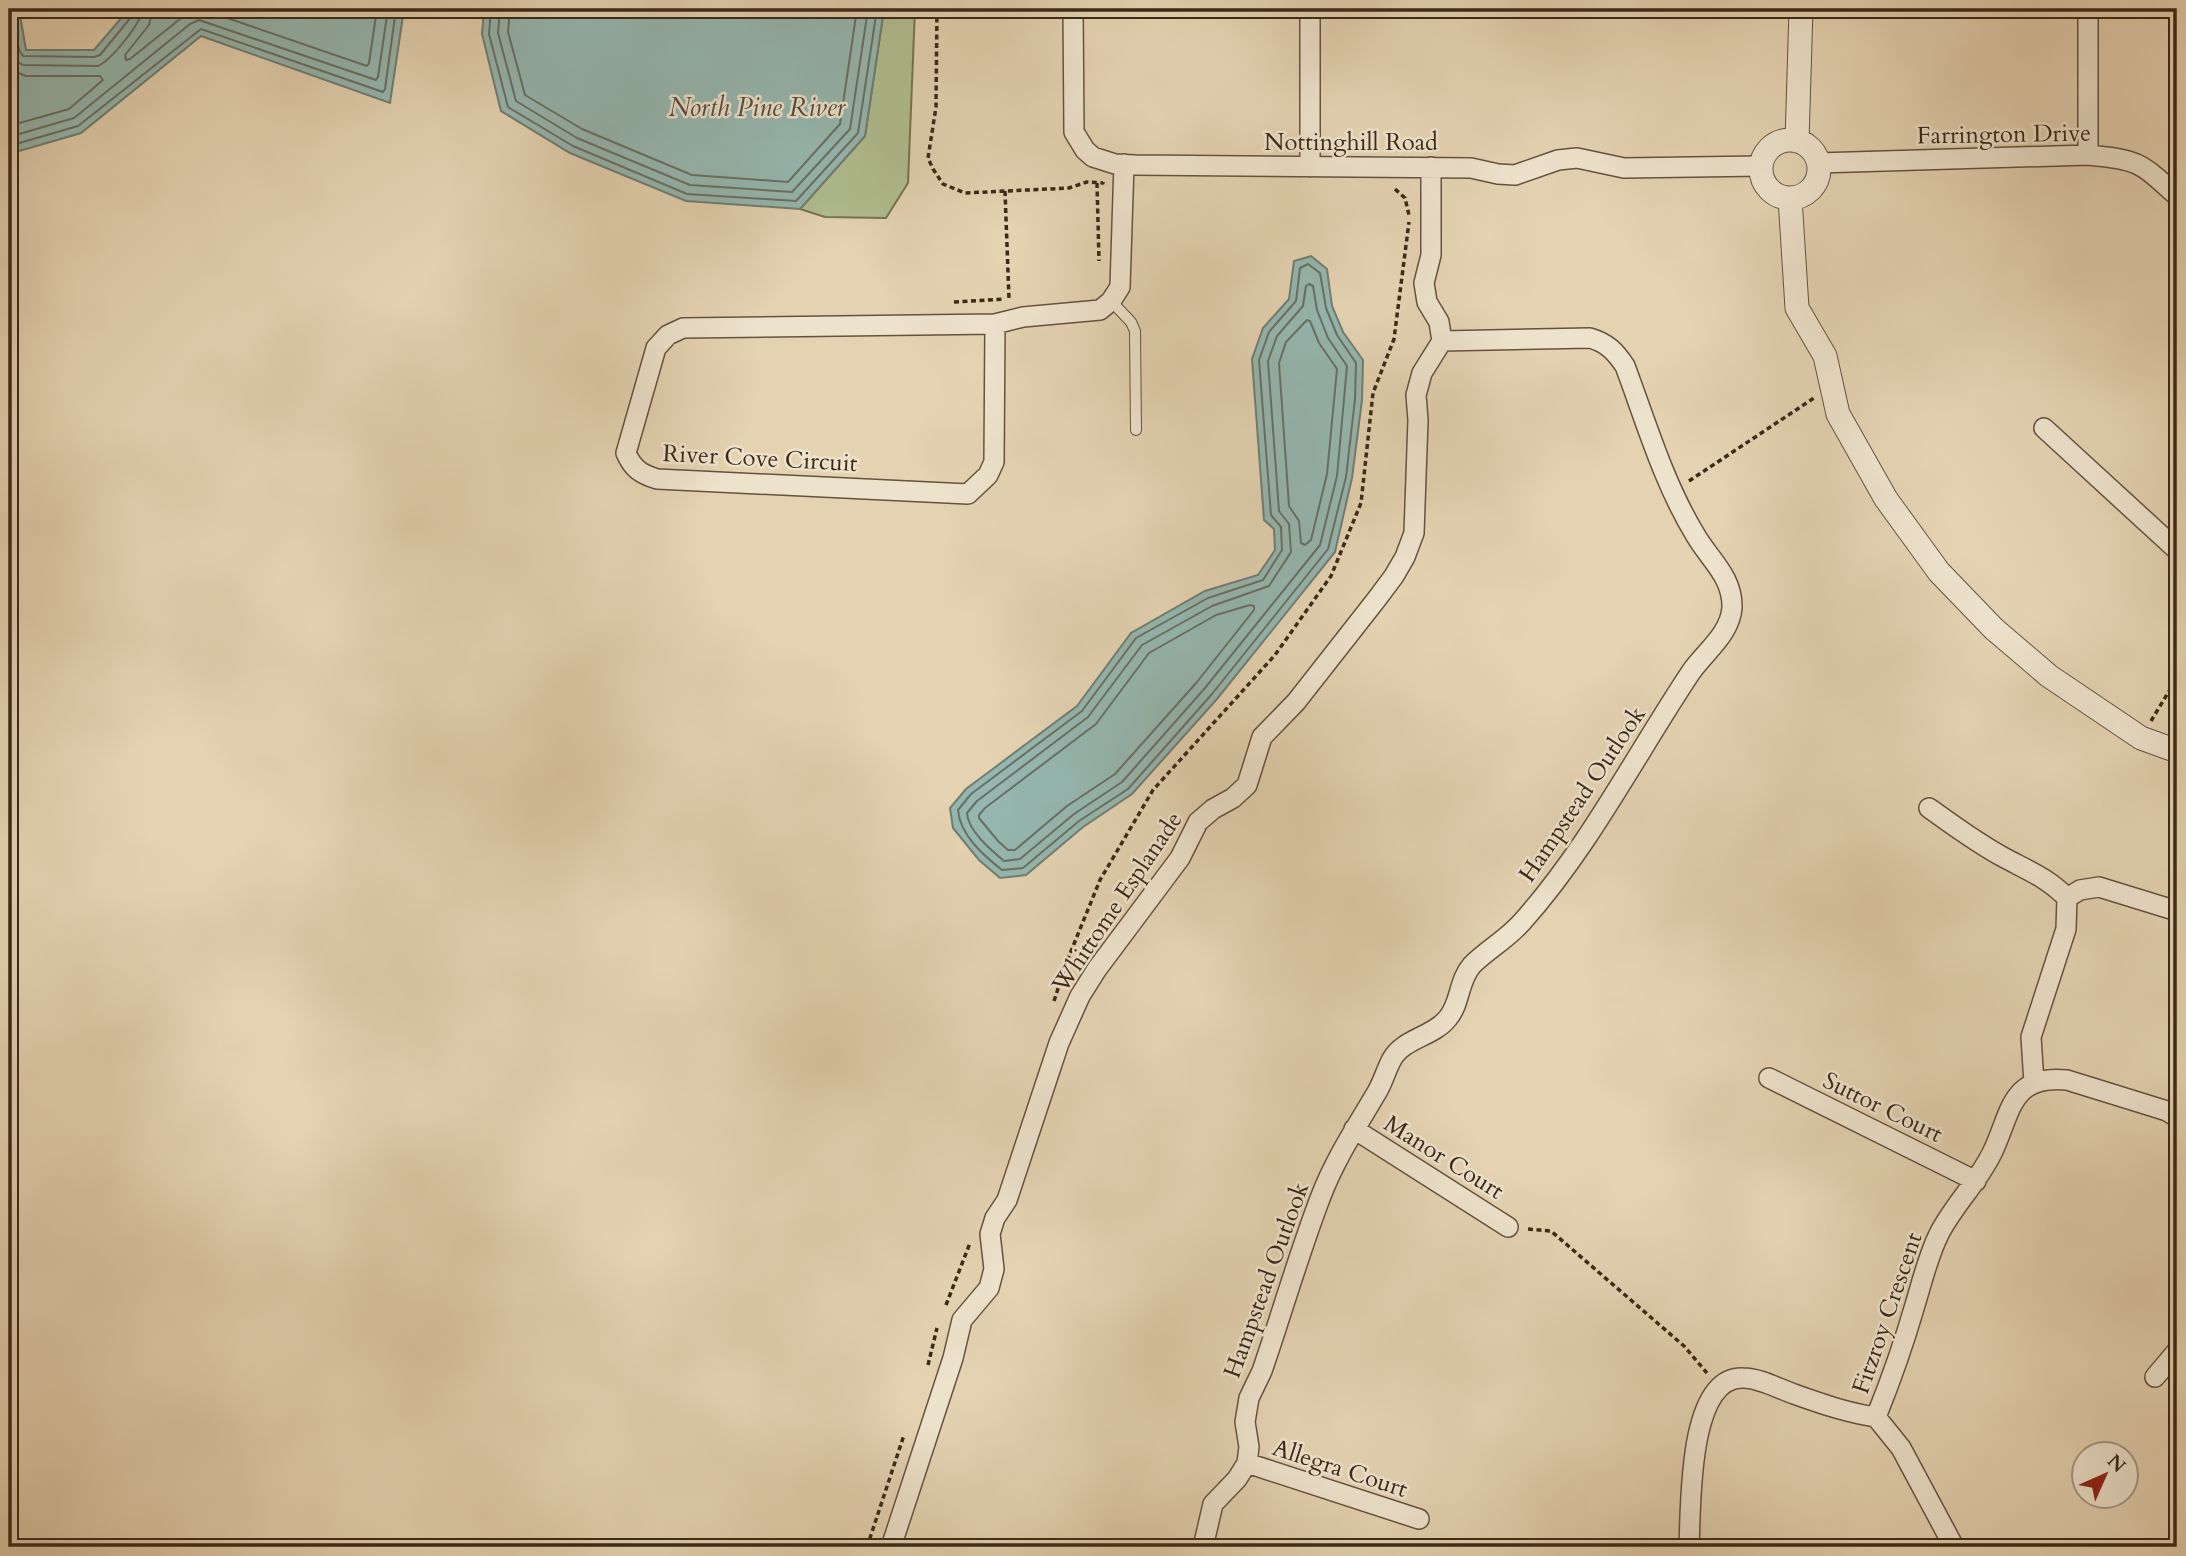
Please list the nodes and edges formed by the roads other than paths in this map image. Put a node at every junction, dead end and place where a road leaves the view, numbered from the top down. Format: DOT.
graph roads {
  1 [pos="1073,9"];
  2 [pos="1310,9"];
  3 [pos="1801,9"];
  4 [pos="2088,9"];
  5 [pos="1797,141"];
  6 [pos="2088,155"];
  7 [pos="1818,163"];
  8 [pos="1761,166"];
  9 [pos="1310,167"];
  10 [pos="1431,167"];
  11 [pos="1116,177"];
  12 [pos="2177,196"];
  13 [pos="1790,198"];
  14 [pos="1111,301"];
  15 [pos="995,324"];
  16 [pos="1442,341"];
  17 [pos="2044,428"];
  18 [pos="1136,430"];
  19 [pos="2177,550"];
  20 [pos="2177,751"];
  21 [pos="1929,808"];
  22 [pos="2067,898"];
  23 [pos="2177,911"];
  24 [pos="1769,1078"];
  25 [pos="2034,1083"];
  26 [pos="2177,1117"];
  27 [pos="1354,1129"];
  28 [pos="1976,1181"];
  29 [pos="1508,1227"];
  30 [pos="2177,1351"];
  31 [pos="2155,1377"];
  32 [pos="1876,1417"];
  33 [pos="1247,1463"];
  34 [pos="1419,1519"];
  35 [pos="891,1547"];
  36 [pos="1203,1547"];
  37 [pos="1689,1547"];
  38 [pos="1954,1547"];
  1 -- 11 [label="street, Nottinghill Road"];
  2 -- 9 [label="street"];
  3 -- 5 [label="street"];
  4 -- 6 [label="street"];
  5 -- 7 [label="street"];
  5 -- 8 [label="street"];
  6 -- 7 [label="street, Farrington Drive"];
  6 -- 12 [label="street, Farrington Drive"];
  7 -- 13 [label="street"];
  8 -- 10 [label="street, Nottinghill Road"];
  8 -- 13 [label="street"];
  9 -- 10 [label="street, Nottinghill Road"];
  9 -- 11 [label="street, Nottinghill Road"];
  10 -- 16 [label="street"];
  11 -- 14 [label="street"];
  13 -- 20 [label="street"];
  14 -- 15 [label="street, River Cove Circuit"];
  14 -- 18 [label="lane"];
  15 -- 15 [label="street, River Cove Circuit"];
  16 -- 27 [label="street, Hampstead Outlook"];
  16 -- 35 [label="street, Whittome Esplanade"];
  17 -- 19 [label="street"];
  21 -- 22 [label="street"];
  22 -- 23 [label="street"];
  22 -- 25 [label="street"];
  24 -- 28 [label="street, Suttor Court"];
  25 -- 26 [label="street"];
  25 -- 28 [label="street, Fitzroy Crescent"];
  27 -- 29 [label="street, Manor Court"];
  27 -- 33 [label="street, Hampstead Outlook"];
  28 -- 32 [label="street, Fitzroy Crescent"];
  30 -- 31 [label="street"];
  32 -- 37 [label="street"];
  32 -- 38 [label="street, Fitzroy Crescent"];
  33 -- 34 [label="street, Allegra Court"];
  33 -- 36 [label="street"];
}
